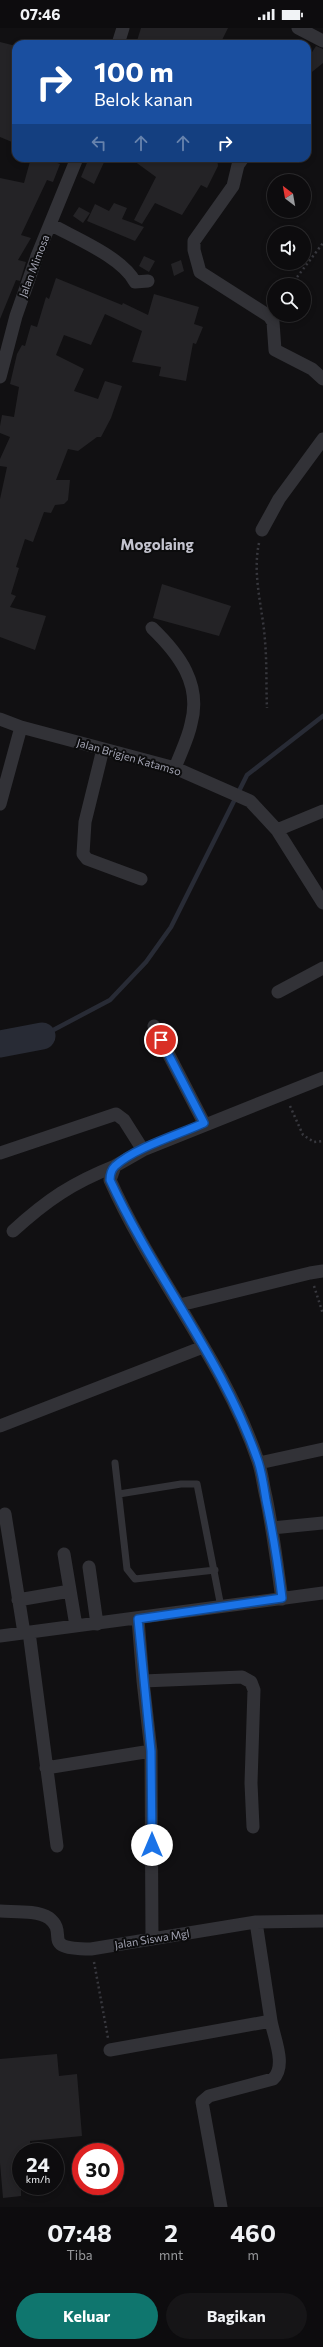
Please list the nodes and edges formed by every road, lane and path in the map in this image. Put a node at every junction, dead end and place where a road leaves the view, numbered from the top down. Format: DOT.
graph roads {
  1 [pos="123,28"];
  2 [pos="303,30"];
  3 [pos="119,40"];
  4 [pos="323,41"];
  5 [pos="75,162"];
  6 [pos="240,162"];
  7 [pos="50,224"];
  8 [pos="323,243"];
  9 [pos="297,278"];
  10 [pos="148,281"];
  11 [pos="0,377"];
  12 [pos="323,379"];
  13 [pos="322,442"];
  14 [pos="262,530"];
  15 [pos="152,628"];
  16 [pos="267,708"];
  17 [pos="0,719"];
  18 [pos="21,727"];
  19 [pos="103,749"];
  20 [pos="175,768"];
  21 [pos="0,804"];
  22 [pos="323,811"];
  23 [pos="277,830"];
  24 [pos="141,879"];
  25 [pos="320,890"];
  26 [pos="323,903"];
  27 [pos="323,968"];
  28 [pos="278,992"];
  29 [pos="154,1026"];
  30 [pos="323,1078"];
  31 [pos="284,1093"];
  32 [pos="204,1123"];
  33 [pos="323,1141"];
  34 [pos="143,1150"];
  35 [pos="0,1153"];
  36 [pos="114,1166"];
  37 [pos="13,1231"];
  38 [pos="317,1272"];
  39 [pos="180,1305"];
  40 [pos="323,1314"];
  41 [pos="203,1347"];
  42 [pos="0,1426"];
  43 [pos="323,1449"];
  44 [pos="259,1462"];
  45 [pos="115,1463"];
  46 [pos="119,1494"];
  47 [pos="5,1514"];
  48 [pos="323,1523"];
  49 [pos="272,1528"];
  50 [pos="64,1554"];
  51 [pos="89,1567"];
  52 [pos="215,1570"];
  53 [pos="70,1591"];
  54 [pos="323,1593"];
  55 [pos="282,1598"];
  56 [pos="18,1600"];
  57 [pos="221,1607"];
  58 [pos="138,1619"];
  59 [pos="97,1624"];
  60 [pos="76,1626"];
  61 [pos="26,1632"];
  62 [pos="0,1636"];
  63 [pos="144,1681"];
  64 [pos="151,1751"];
  65 [pos="46,1768"];
  66 [pos="253,1827"];
  67 [pos="57,1846"];
  68 [pos="0,1911"];
  69 [pos="323,1921"];
  70 [pos="256,1922"];
  71 [pos="152,1939"];
  72 [pos="91,1949"];
  73 [pos="271,2021"];
  74 [pos="110,2050"];
  75 [pos="221,2207"];
  1 -- 3 [label="street"];
  2 -- 4 [label="street"];
  5 -- 7 [label="street, Jalan Mimosa"];
  6 -- 12 [label="street"];
  7 -- 10 [label="street"];
  7 -- 11 [label="street, Jalan Mimosa"];
  8 -- 9 [label="path"];
  13 -- 14 [label="street"];
  14 -- 16 [label="path"];
  15 -- 20 [label="street"];
  17 -- 18 [label="street, Jalan Brigjen Katamso"];
  18 -- 19 [label="street, Jalan Brigjen Katamso"];
  18 -- 21 [label="street"];
  19 -- 20 [label="street, Jalan Brigjen Katamso"];
  19 -- 24 [label="street"];
  20 -- 23 [label="street, Jalan Brigjen Katamso"];
  22 -- 23 [label="street"];
  23 -- 25 [label="street, Jalan Brigjen Katamso"];
  25 -- 26 [label="street, Jalan Brigjen Katamso"];
  27 -- 28 [label="street"];
  29 -- 32 [label="street"];
  30 -- 31 [label="street"];
  31 -- 32 [label="street"];
  31 -- 33 [label="path"];
  32 -- 34 [label="street"];
  34 -- 35 [label="street"];
  34 -- 36 [label="street"];
  36 -- 37 [label="street"];
  36 -- 39 [label="street"];
  38 -- 39 [label="street"];
  38 -- 40 [label="path"];
  39 -- 41 [label="street"];
  41 -- 42 [label="street"];
  41 -- 44 [label="street"];
  43 -- 44 [label="street"];
  44 -- 49 [label="street"];
  45 -- 46 [label="lane"];
  46 -- 52 [label="lane"];
  46 -- 52 [label="lane"];
  47 -- 56 [label="street"];
  48 -- 49 [label="street"];
  49 -- 55 [label="street"];
  50 -- 53 [label="street"];
  51 -- 59 [label="street"];
  52 -- 57 [label="lane"];
  53 -- 56 [label="street"];
  53 -- 60 [label="street"];
  54 -- 55 [label="street"];
  55 -- 57 [label="street"];
  56 -- 61 [label="street"];
  57 -- 58 [label="street"];
  58 -- 59 [label="street"];
  58 -- 63 [label="street"];
  59 -- 60 [label="street"];
  60 -- 61 [label="street"];
  61 -- 62 [label="street"];
  61 -- 65 [label="street"];
  63 -- 64 [label="street"];
  63 -- 66 [label="street"];
  64 -- 65 [label="street"];
  64 -- 71 [label="street"];
  65 -- 67 [label="street"];
  68 -- 72 [label="street, Jalan Siswa Mgl"];
  69 -- 70 [label="street, Jalan Siswa Mgl"];
  70 -- 71 [label="street, Jalan Siswa Mgl"];
  70 -- 73 [label="street"];
  71 -- 72 [label="street, Jalan Siswa Mgl"];
  72 -- 74 [label="path"];
  73 -- 74 [label="street"];
  73 -- 75 [label="street"];
}
